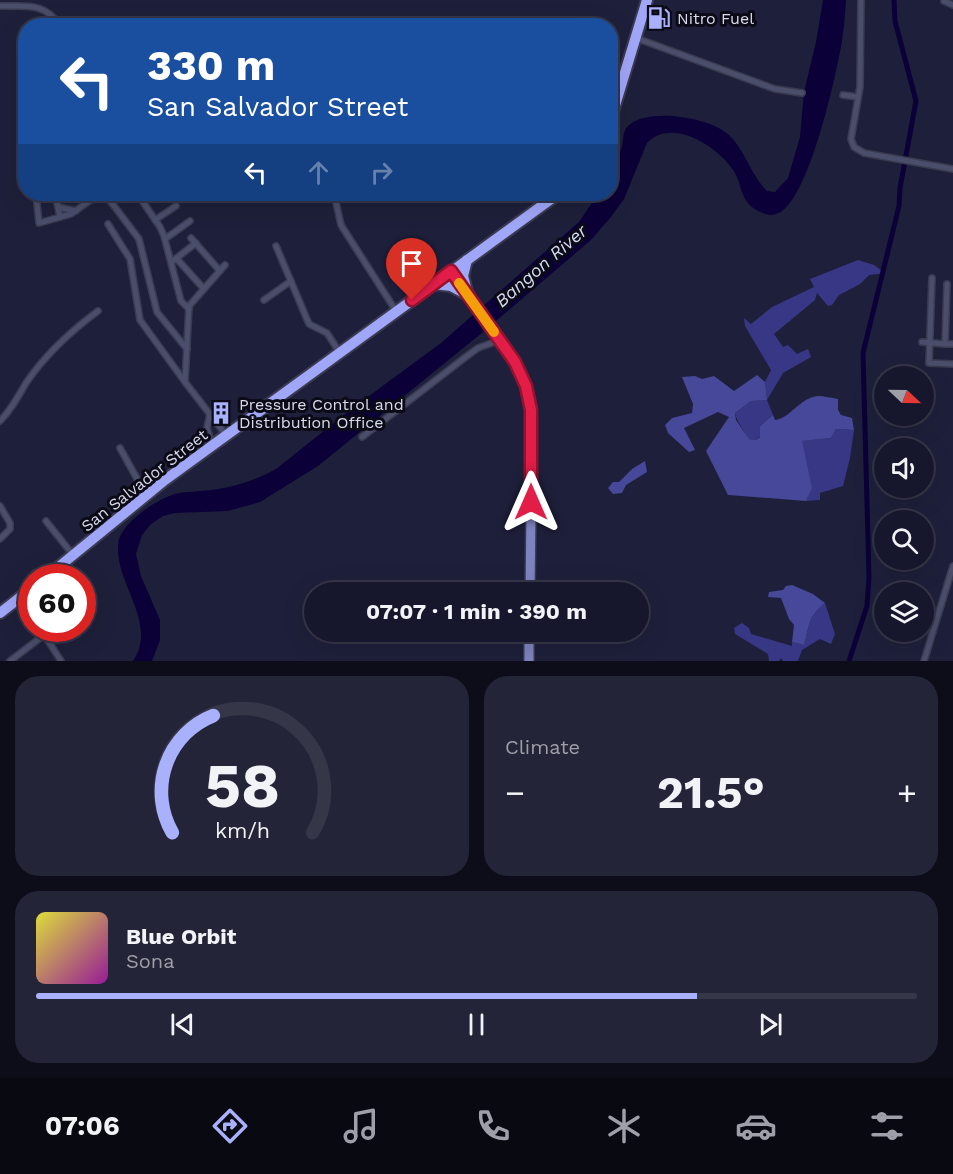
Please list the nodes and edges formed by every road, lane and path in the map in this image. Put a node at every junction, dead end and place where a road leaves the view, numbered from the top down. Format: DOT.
graph roads {
  1 [pos="647,0"];
  2 [pos="861,0"];
  3 [pos="944,1"];
  4 [pos="953,5"];
  5 [pos="0,6"];
  6 [pos="55,18"];
  7 [pos="636,38"];
  8 [pos="802,93"];
  9 [pos="843,95"];
  10 [pos="618,96"];
  11 [pos="858,98"];
  12 [pos="953,169"];
  13 [pos="37,201"];
  14 [pos="57,201"];
  15 [pos="88,201"];
  16 [pos="110,201"];
  17 [pos="144,201"];
  18 [pos="336,201"];
  19 [pos="548,201"];
  20 [pos="176,206"];
  21 [pos="58,207"];
  22 [pos="76,211"];
  23 [pos="60,217"];
  24 [pos="155,220"];
  25 [pos="190,221"];
  26 [pos="108,224"];
  27 [pos="190,237"];
  28 [pos="165,239"];
  29 [pos="196,243"];
  30 [pos="276,246"];
  31 [pos="177,259"];
  32 [pos="467,260"];
  33 [pos="170,262"];
  34 [pos="225,265"];
  35 [pos="220,271"];
  36 [pos="451,271"];
  37 [pos="932,278"];
  38 [pos="291,281"];
  39 [pos="434,284"];
  40 [pos="947,284"];
  41 [pos="204,289"];
  42 [pos="471,299"];
  43 [pos="264,300"];
  44 [pos="189,309"];
  45 [pos="98,311"];
  46 [pos="396,311"];
  47 [pos="498,338"];
  48 [pos="922,342"];
  49 [pos="930,343"];
  50 [pos="945,344"];
  51 [pos="953,344"];
  52 [pos="187,349"];
  53 [pos="340,352"];
  54 [pos="953,364"];
  55 [pos="184,382"];
  56 [pos="210,414"];
  57 [pos="0,422"];
  58 [pos="226,435"];
  59 [pos="362,437"];
  60 [pos="212,446"];
  61 [pos="120,448"];
  62 [pos="146,495"];
  63 [pos="0,506"];
  64 [pos="46,521"];
  65 [pos="1,538"];
  66 [pos="73,555"];
  67 [pos="62,564"];
  68 [pos="953,566"];
  69 [pos="952,575"];
  70 [pos="530,582"];
  71 [pos="18,600"];
  72 [pos="0,613"];
  73 [pos="35,642"];
  74 [pos="49,642"];
  75 [pos="529,642"];
  76 [pos="10,661"];
  77 [pos="61,661"];
  78 [pos="529,661"];
  79 [pos="924,661"];
  1 -- 7 [label="highway"];
  2 -- 11 [label="street"];
  3 -- 4 [label="street"];
  5 -- 6 [label="street"];
  7 -- 8 [label="street"];
  7 -- 10 [label="highway"];
  9 -- 11 [label="street"];
  11 -- 12 [label="street"];
  13 -- 23 [label="street"];
  14 -- 21 [label="street"];
  15 -- 22 [label="street"];
  16 -- 52 [label="street"];
  17 -- 24 [label="street"];
  18 -- 46 [label="street"];
  19 -- 32 [label="highway, San Salvador Street"];
  20 -- 24 [label="street"];
  21 -- 22 [label="street"];
  21 -- 23 [label="street"];
  22 -- 23 [label="street"];
  24 -- 28 [label="street"];
  25 -- 28 [label="street"];
  26 -- 55 [label="street"];
  27 -- 29 [label="street"];
  28 -- 33 [label="street"];
  29 -- 31 [label="street"];
  29 -- 35 [label="street"];
  30 -- 38 [label="street"];
  31 -- 33 [label="street"];
  31 -- 41 [label="street"];
  32 -- 36 [label="highway, San Salvador Street"];
  32 -- 42 [label="highway"];
  33 -- 44 [label="street"];
  34 -- 35 [label="street"];
  35 -- 41 [label="street"];
  36 -- 39 [label="highway, San Salvador Street"];
  36 -- 42 [label="main road"];
  37 -- 49 [label="street"];
  38 -- 43 [label="street"];
  38 -- 53 [label="street"];
  39 -- 42 [label="highway"];
  39 -- 46 [label="highway, San Salvador Street"];
  40 -- 50 [label="street"];
  41 -- 44 [label="street"];
  42 -- 47 [label="main road"];
  44 -- 52 [label="street"];
  45 -- 57 [label="street"];
  46 -- 53 [label="highway, San Salvador Street"];
  47 -- 59 [label="street"];
  47 -- 70 [label="main road"];
  48 -- 49 [label="street"];
  49 -- 50 [label="street"];
  49 -- 54 [label="street"];
  50 -- 51 [label="street"];
  52 -- 55 [label="street"];
  53 -- 58 [label="highway, San Salvador Street"];
  55 -- 56 [label="street"];
  56 -- 58 [label="street"];
  56 -- 60 [label="street"];
  58 -- 60 [label="highway, San Salvador Street"];
  60 -- 62 [label="highway, San Salvador Street"];
  61 -- 62 [label="street"];
  62 -- 66 [label="highway, San Salvador Street"];
  63 -- 65 [label="street"];
  64 -- 66 [label="street"];
  66 -- 67 [label="highway, San Salvador Street"];
  68 -- 69 [label="street"];
  69 -- 79 [label="street"];
  71 -- 72 [label="highway"];
  73 -- 76 [label="street"];
  74 -- 77 [label="street"];
  75 -- 78 [label="main road"];
}
